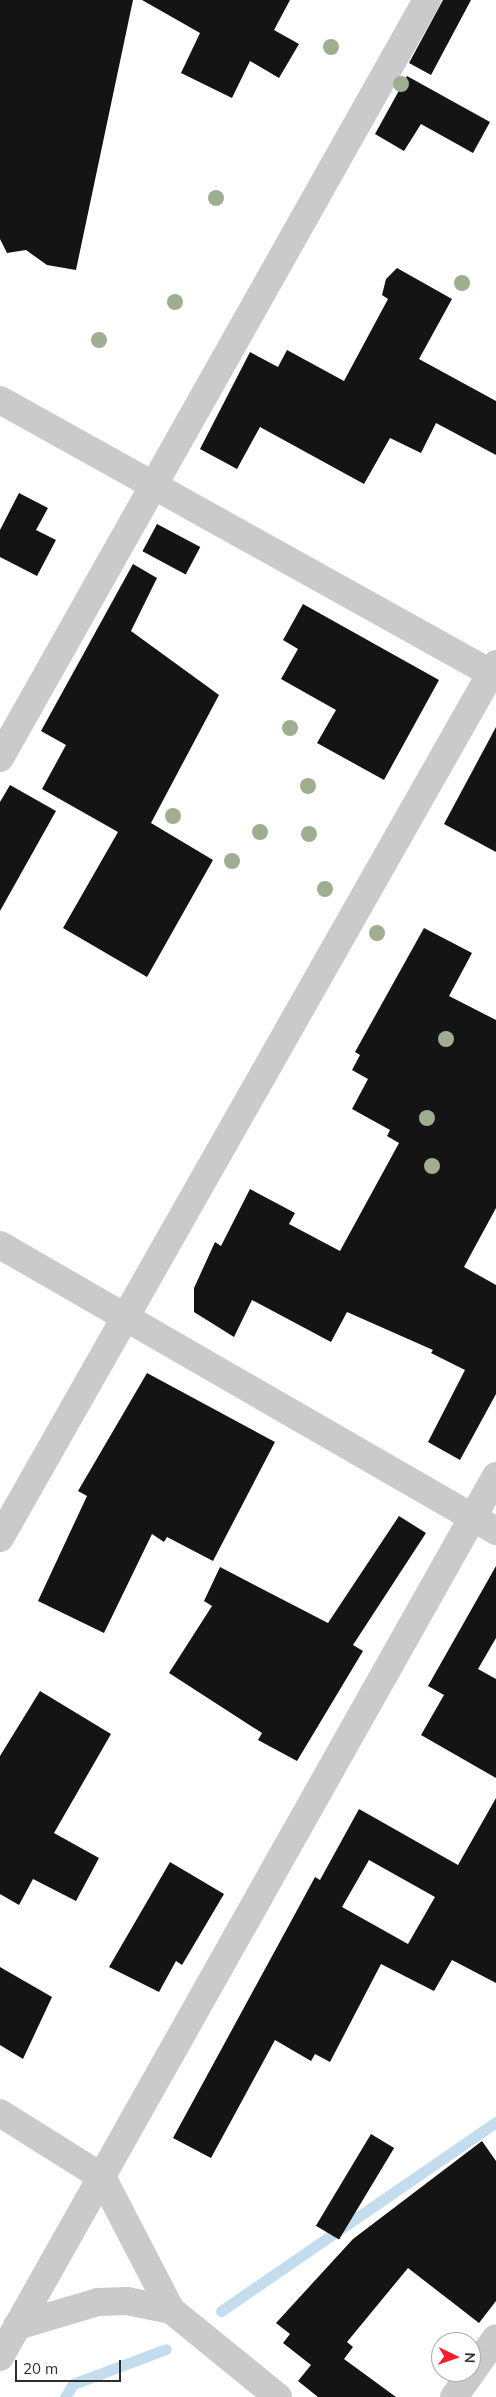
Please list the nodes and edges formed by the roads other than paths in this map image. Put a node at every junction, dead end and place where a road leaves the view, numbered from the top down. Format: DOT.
graph roads {
  1 [pos="427,0"];
  2 [pos="0,400"];
  3 [pos="154,485"];
  4 [pos="494,671"];
  5 [pos="0,758"];
  6 [pos="0,1245"];
  7 [pos="125,1317"];
  8 [pos="496,1476"];
  9 [pos="473,1517"];
  10 [pos="496,1531"];
  11 [pos="0,1538"];
  12 [pos="0,2113"];
  13 [pos="102,2176"];
  14 [pos="172,2310"];
  15 [pos="17,2326"];
  16 [pos="496,2338"];
  17 [pos="0,2357"];
  18 [pos="278,2397"];
  19 [pos="454,2397"];
  1 -- 3 [label="street"];
  2 -- 3 [label="street"];
  3 -- 4 [label="street"];
  3 -- 5 [label="street"];
  4 -- 7 [label="street"];
  6 -- 7 [label="street"];
  7 -- 9 [label="street"];
  7 -- 11 [label="street"];
  8 -- 9 [label="street"];
  9 -- 10 [label="street"];
  9 -- 13 [label="street"];
  12 -- 13 [label="street"];
  13 -- 14 [label="street"];
  13 -- 15 [label="street"];
  14 -- 15 [label="street"];
  14 -- 18 [label="street"];
  15 -- 17 [label="street"];
  16 -- 19 [label="street"];
}
